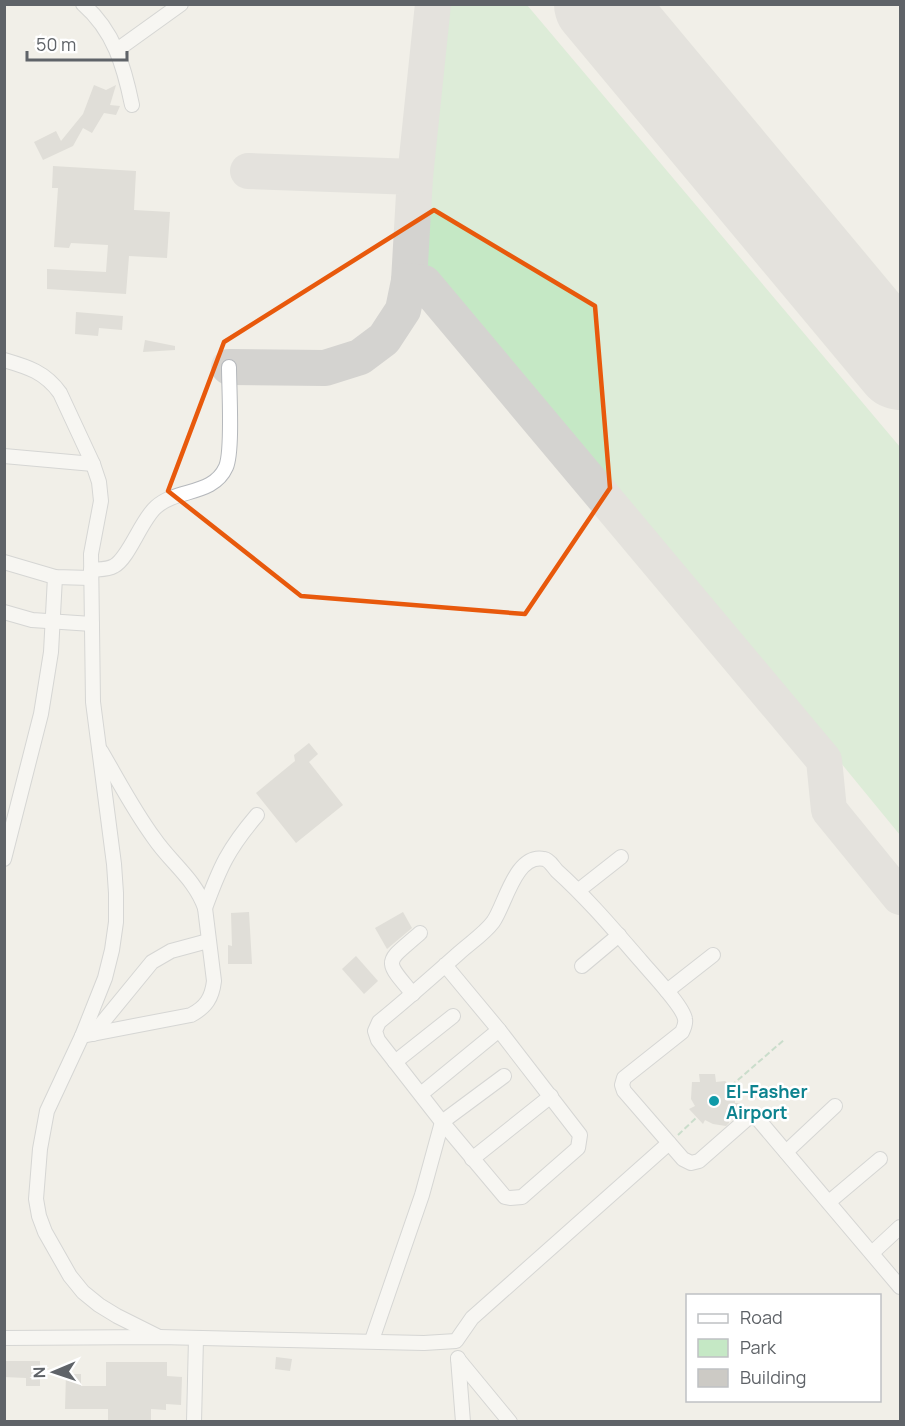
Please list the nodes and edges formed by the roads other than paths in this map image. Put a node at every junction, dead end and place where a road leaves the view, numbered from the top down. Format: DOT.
graph roads {
  1 [pos="83,4"];
  2 [pos="182,4"];
  3 [pos="117,50"];
  4 [pos="132,105"];
  5 [pos="4,360"];
  6 [pos="229,367"];
  7 [pos="4,456"];
  8 [pos="93,464"];
  9 [pos="4,562"];
  10 [pos="91,574"];
  11 [pos="55,577"];
  12 [pos="4,612"];
  13 [pos="53,621"];
  14 [pos="92,624"];
  15 [pos="98,746"];
  16 [pos="256,815"];
  17 [pos="621,856"];
  18 [pos="4,859"];
  19 [pos="579,890"];
  20 [pos="205,908"];
  21 [pos="420,933"];
  22 [pos="619,935"];
  23 [pos="208,940"];
  24 [pos="713,955"];
  25 [pos="446,965"];
  26 [pos="582,966"];
  27 [pos="667,991"];
  28 [pos="413,994"];
  29 [pos="453,1016"];
  30 [pos="499,1030"];
  31 [pos="88,1035"];
  32 [pos="395,1062"];
  33 [pos="504,1076"];
  34 [pos="421,1094"];
  35 [pos="551,1096"];
  36 [pos="835,1106"];
  37 [pos="442,1122"];
  38 [pos="669,1143"];
  39 [pos="786,1152"];
  40 [pos="472,1159"];
  41 [pos="880,1159"];
  42 [pos="829,1202"];
  43 [pos="900,1227"];
  44 [pos="872,1253"];
  45 [pos="900,1287"];
  46 [pos="159,1337"];
  47 [pos="4,1338"];
  48 [pos="196,1338"];
  49 [pos="372,1340"];
  50 [pos="456,1341"];
  51 [pos="458,1359"];
  52 [pos="194,1422"];
  53 [pos="464,1422"];
  54 [pos="510,1422"];
  1 -- 3 [label="street"];
  2 -- 3 [label="street"];
  3 -- 4 [label="street"];
  5 -- 8 [label="street"];
  6 -- 10 [label="street"];
  7 -- 8 [label="street"];
  8 -- 10 [label="street"];
  9 -- 11 [label="street"];
  10 -- 11 [label="street"];
  10 -- 14 [label="street"];
  11 -- 13 [label="street"];
  12 -- 13 [label="street"];
  13 -- 14 [label="street"];
  13 -- 18 [label="street"];
  14 -- 15 [label="street"];
  15 -- 20 [label="street"];
  15 -- 31 [label="street"];
  16 -- 20 [label="street"];
  17 -- 19 [label="street"];
  19 -- 22 [label="street"];
  19 -- 25 [label="street"];
  20 -- 23 [label="street"];
  21 -- 28 [label="street"];
  22 -- 26 [label="street"];
  22 -- 27 [label="street"];
  23 -- 31 [label="street"];
  23 -- 31 [label="street"];
  24 -- 27 [label="street"];
  25 -- 28 [label="street"];
  25 -- 30 [label="street"];
  27 -- 38 [label="street"];
  28 -- 32 [label="street"];
  29 -- 32 [label="street"];
  30 -- 34 [label="street"];
  30 -- 35 [label="street"];
  31 -- 46 [label="street"];
  32 -- 34 [label="street"];
  33 -- 37 [label="street"];
  34 -- 37 [label="street"];
  35 -- 40 [label="street"];
  35 -- 40 [label="street"];
  36 -- 39 [label="street"];
  37 -- 40 [label="street"];
  37 -- 49 [label="street"];
  38 -- 39 [label="street"];
  38 -- 50 [label="street"];
  39 -- 42 [label="street"];
  41 -- 42 [label="street"];
  42 -- 44 [label="street"];
  43 -- 44 [label="street"];
  44 -- 45 [label="street"];
  46 -- 47 [label="street"];
  46 -- 48 [label="street"];
  48 -- 49 [label="street"];
  48 -- 52 [label="street"];
  49 -- 50 [label="street"];
  50 -- 51 [label="street"];
  51 -- 53 [label="street"];
  51 -- 54 [label="street"];
}
